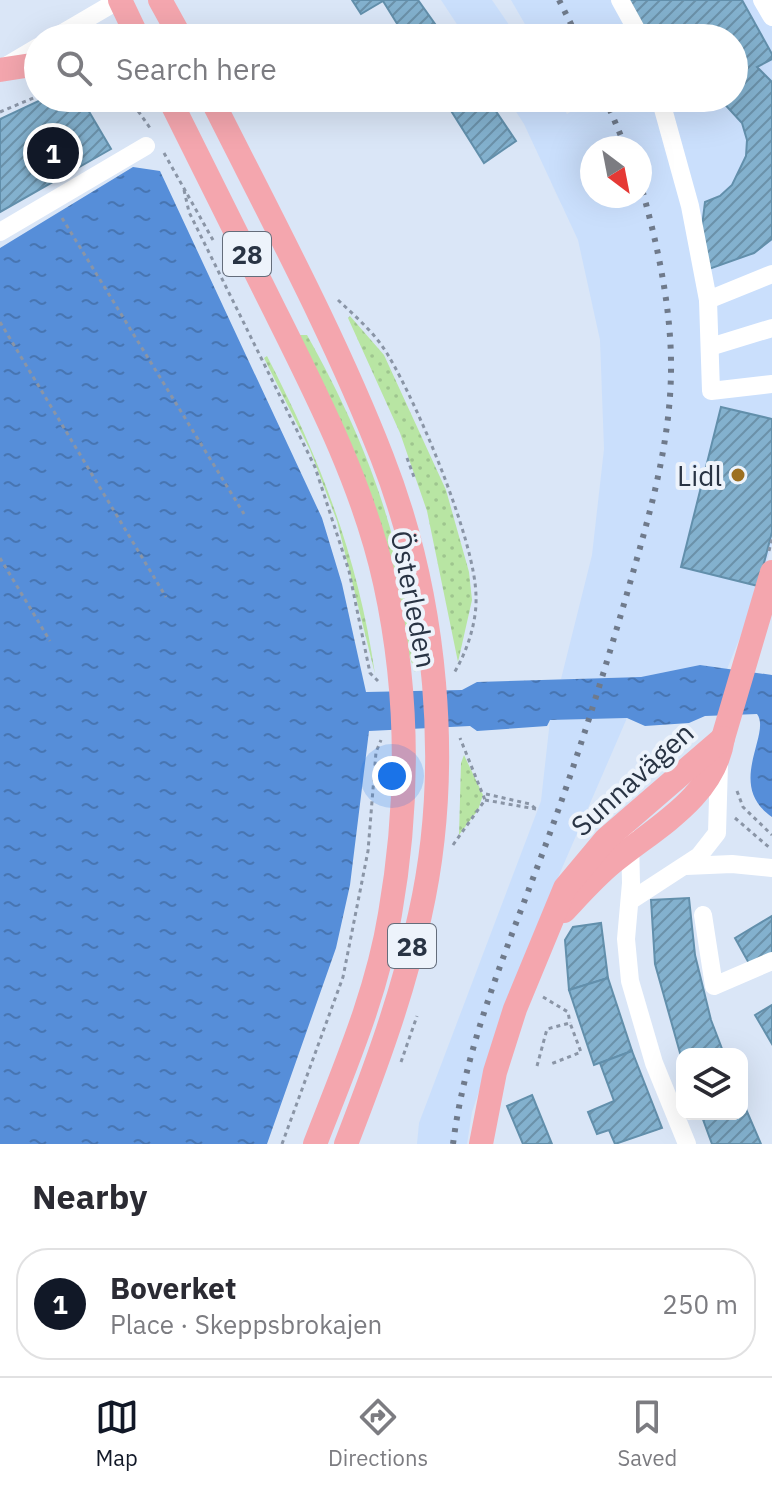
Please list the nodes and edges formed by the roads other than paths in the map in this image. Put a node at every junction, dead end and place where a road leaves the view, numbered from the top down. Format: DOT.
graph roads {
  1 [pos="119,0"];
  2 [pos="160,0"];
  3 [pos="620,0"];
  4 [pos="762,0"];
  5 [pos="772,17"];
  6 [pos="78,24"];
  7 [pos="131,24"];
  8 [pos="173,24"];
  9 [pos="633,24"];
  10 [pos="24,55"];
  11 [pos="24,66"];
  12 [pos="0,70"];
  13 [pos="173,112"];
  14 [pos="218,112"];
  15 [pos="664,112"];
  16 [pos="146,146"];
  17 [pos="0,232"];
  18 [pos="772,274"];
  19 [pos="708,300"];
  20 [pos="772,328"];
  21 [pos="710,347"];
  22 [pos="772,384"];
  23 [pos="772,572"];
  24 [pos="721,750"];
  25 [pos="639,810"];
  26 [pos="629,849"];
  27 [pos="684,866"];
  28 [pos="772,868"];
  29 [pos="630,901"];
  30 [pos="703,915"];
  31 [pos="545,934"];
  32 [pos="772,961"];
  33 [pos="680,1142"];
  34 [pos="315,1144"];
  35 [pos="346,1144"];
  36 [pos="481,1144"];
  1 -- 6 [label="street"];
  1 -- 7 [label="main road"];
  2 -- 8 [label="main road"];
  3 -- 9 [label="street"];
  4 -- 5 [label="street"];
  10 -- 12 [label="street"];
  11 -- 12 [label="main road"];
  13 -- 34 [label="main road, Österleden / 28"];
  14 -- 35 [label="main road, Österleden / 28"];
  15 -- 19 [label="street"];
  16 -- 17 [label="street"];
  18 -- 19 [label="street"];
  19 -- 21 [label="street"];
  20 -- 21 [label="street"];
  21 -- 22 [label="street"];
  23 -- 24 [label="main road"];
  24 -- 25 [label="main road, Sunnavägen"];
  24 -- 26 [label="main road, Sunnavägen"];
  24 -- 27 [label="street"];
  25 -- 26 [label="street"];
  25 -- 31 [label="main road, Sunnavägen"];
  26 -- 29 [label="street"];
  26 -- 31 [label="main road, Sunnavägen"];
  27 -- 28 [label="street"];
  27 -- 29 [label="street"];
  29 -- 33 [label="street"];
  30 -- 32 [label="street"];
  31 -- 36 [label="main road, Sunnavägen"];
}
